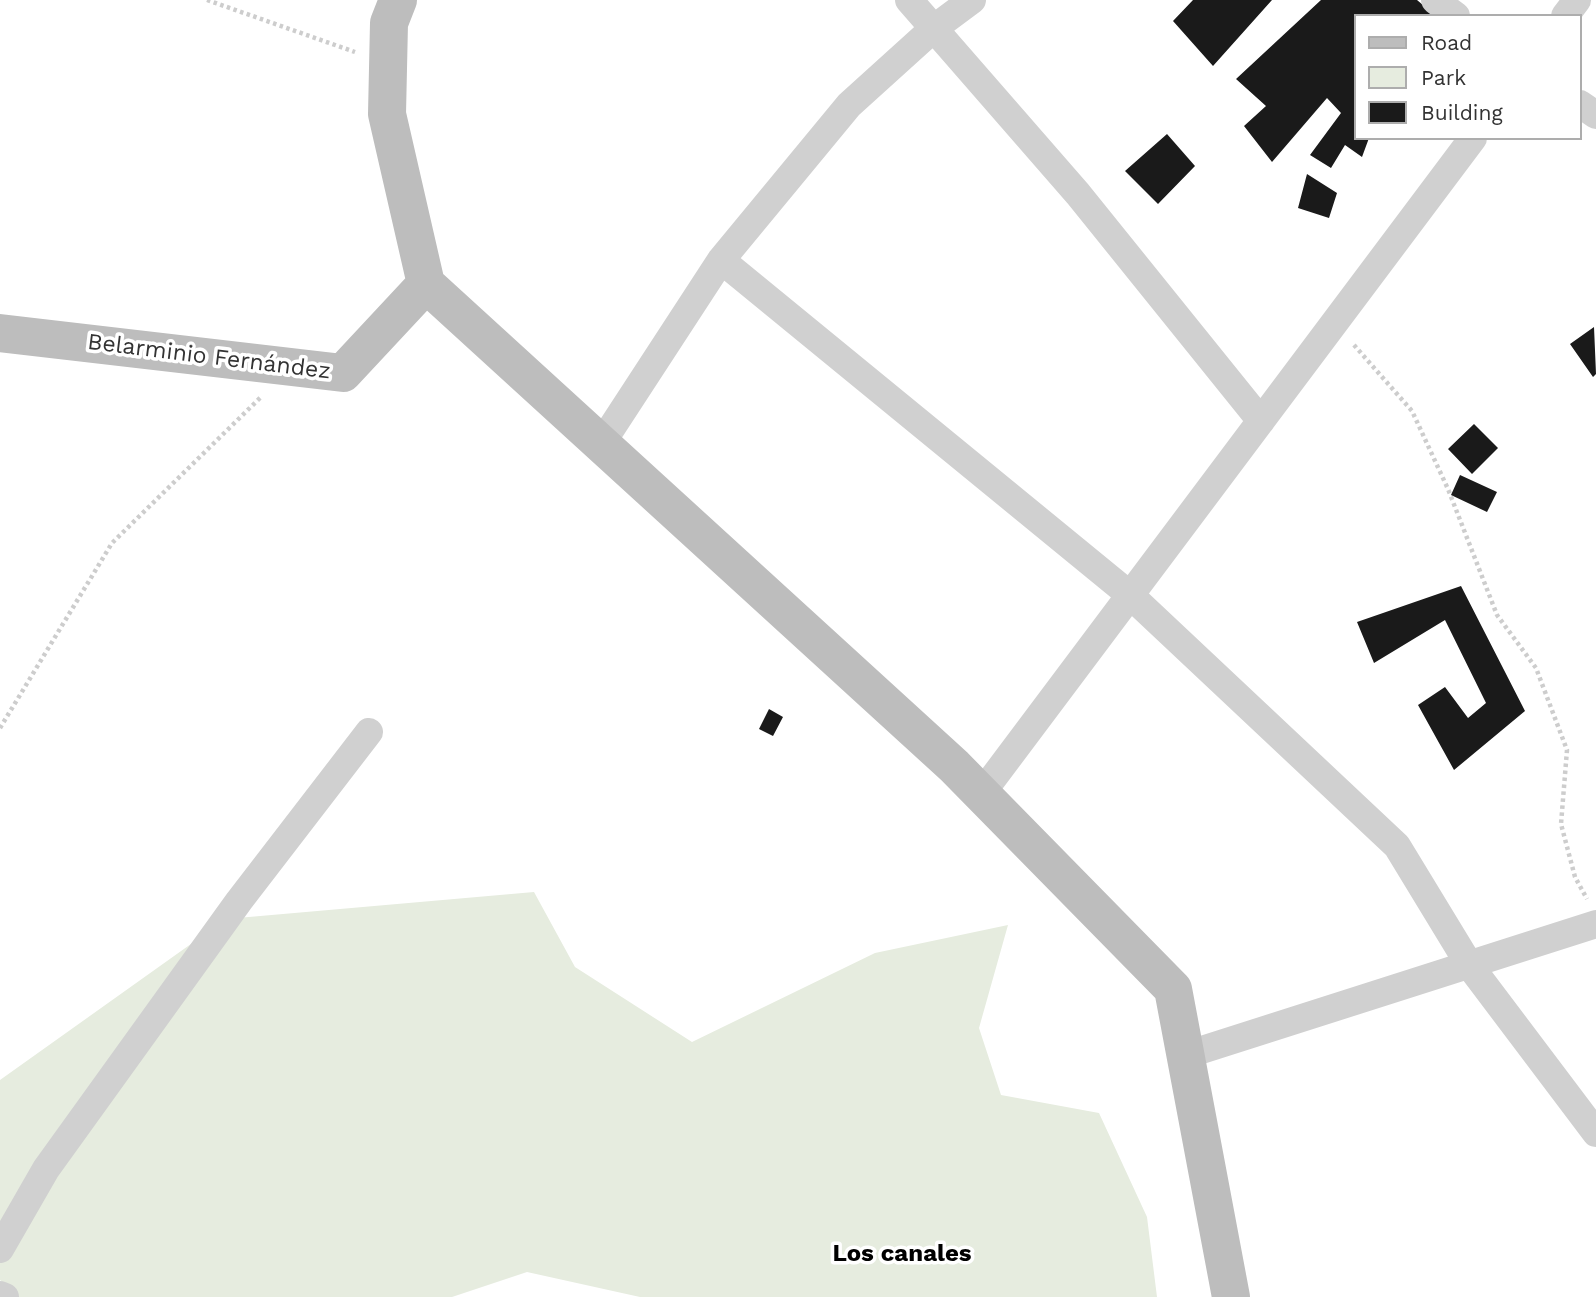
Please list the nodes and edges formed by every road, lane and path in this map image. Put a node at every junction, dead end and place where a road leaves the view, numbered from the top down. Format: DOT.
graph roads {
  1 [pos="207,0"];
  2 [pos="909,0"];
  3 [pos="972,0"];
  4 [pos="1435,0"];
  5 [pos="384,8"];
  6 [pos="1453,14"];
  7 [pos="933,29"];
  8 [pos="388,63"];
  9 [pos="1472,140"];
  10 [pos="722,260"];
  11 [pos="426,284"];
  12 [pos="0,333"];
  13 [pos="1354,345"];
  14 [pos="292,366"];
  15 [pos="1261,421"];
  16 [pos="601,443"];
  17 [pos="1130,595"];
  18 [pos="0,728"];
  19 [pos="369,732"];
  20 [pos="981,794"];
  21 [pos="1593,915"];
  22 [pos="1470,966"];
  23 [pos="1186,1055"];
  24 [pos="1596,1133"];
  25 [pos="0,1249"];
  26 [pos="1231,1297"];
  1 -- 8 [label="path"];
  2 -- 7 [label="street"];
  3 -- 7 [label="street"];
  4 -- 6 [label="street"];
  5 -- 8 [label="main road"];
  7 -- 10 [label="street"];
  7 -- 15 [label="street"];
  8 -- 11 [label="main road"];
  9 -- 15 [label="street"];
  10 -- 16 [label="street"];
  10 -- 17 [label="street"];
  11 -- 14 [label="main road, Belarminio Fernández"];
  11 -- 16 [label="main road"];
  12 -- 14 [label="main road, Belarminio Fernández"];
  13 -- 21 [label="path"];
  14 -- 18 [label="path"];
  15 -- 17 [label="street"];
  16 -- 20 [label="main road"];
  17 -- 20 [label="street"];
  17 -- 22 [label="street"];
  19 -- 25 [label="street"];
  20 -- 23 [label="main road"];
  21 -- 22 [label="street"];
  22 -- 23 [label="street"];
  22 -- 24 [label="street"];
  23 -- 26 [label="main road"];
}
